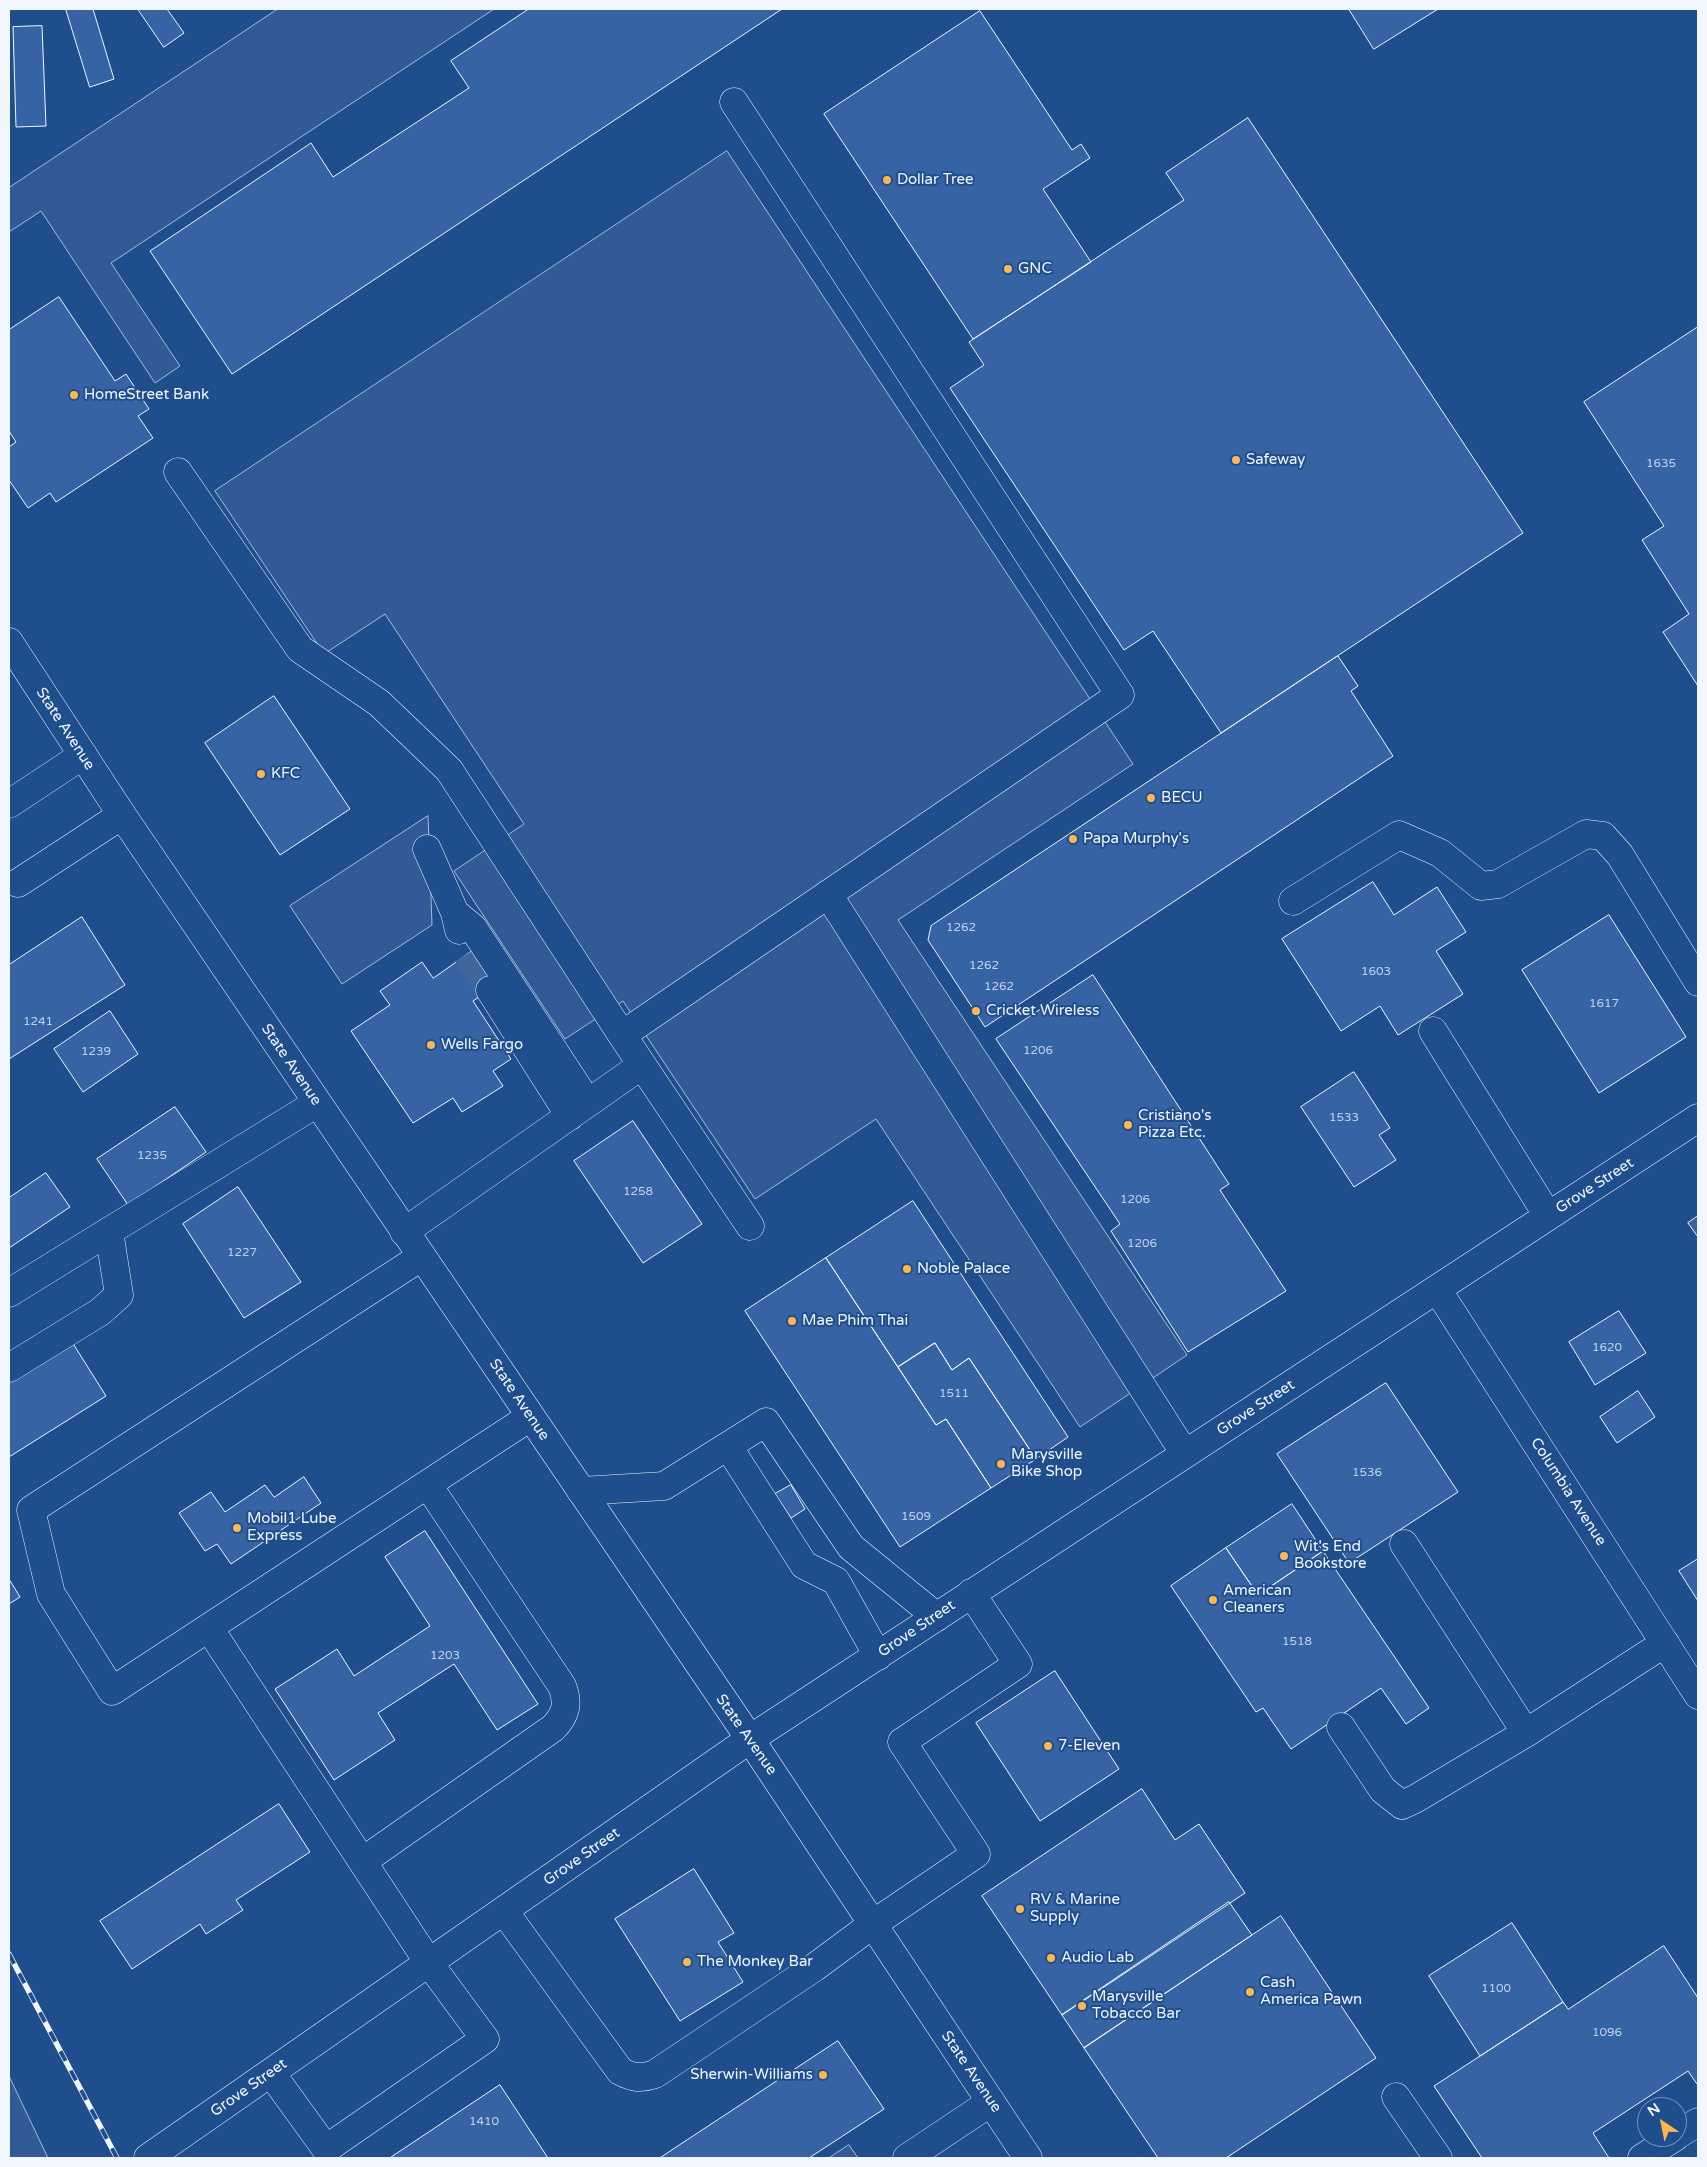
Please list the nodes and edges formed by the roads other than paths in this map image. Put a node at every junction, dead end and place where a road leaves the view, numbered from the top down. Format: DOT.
graph roads {
  1 [pos="734,102"];
  2 [pos="178,472"];
  3 [pos="9,642"];
  4 [pos="82,755"];
  5 [pos="9,804"];
  6 [pos="122,815"];
  7 [pos="427,849"];
  8 [pos="18,883"];
  9 [pos="828,894"];
  10 [pos="1293,901"];
  11 [pos="455,913"];
  12 [pos="467,954"];
  13 [pos="1697,977"];
  14 [pos="490,990"];
  15 [pos="1433,1032"];
  16 [pos="622,1035"];
  17 [pos="642,1065"];
  18 [pos="316,1103"];
  19 [pos="579,1110"];
  20 [pos="1698,1118"];
  21 [pos="1548,1216"];
  22 [pos="750,1226"];
  23 [pos="109,1231"];
  24 [pos="404,1232"];
  25 [pos="421,1256"];
  26 [pos="1438,1289"];
  27 [pos="9,1292"];
  28 [pos="9,1368"];
  29 [pos="530,1417"];
  30 [pos="728,1446"];
  31 [pos="1185,1454"];
  32 [pos="428,1485"];
  33 [pos="581,1491"];
  34 [pos="1404,1544"];
  35 [pos="971,1593"];
  36 [pos="937,1617"];
  37 [pos="209,1628"];
  38 [pos="1665,1644"];
  39 [pos="878,1656"];
  40 [pos="1698,1695"];
  41 [pos="1341,1726"];
  42 [pos="1526,1733"];
  43 [pos="750,1739"];
  44 [pos="363,1861"];
  45 [pos="504,1911"];
  46 [pos="872,1924"];
  47 [pos="429,1963"];
  48 [pos="271,2072"];
  49 [pos="1396,2097"];
  50 [pos="991,2102"];
  51 [pos="1698,2122"];
  52 [pos="1687,2129"];
  53 [pos="1659,2147"];
  54 [pos="148,2158"];
  55 [pos="907,2158"];
  56 [pos="1028,2158"];
  57 [pos="1438,2158"];
  58 [pos="1642,2158"];
  1 -- 9 [label="street"];
  2 -- 16 [label="street"];
  3 -- 4 [label="street, State Avenue"];
  4 -- 5 [label="street"];
  4 -- 6 [label="street, State Avenue"];
  6 -- 8 [label="street"];
  6 -- 18 [label="street, State Avenue"];
  7 -- 11 [label="street"];
  9 -- 16 [label="street"];
  9 -- 31 [label="street"];
  10 -- 13 [label="street"];
  11 -- 12 [label="street"];
  11 -- 19 [label="street"];
  14 -- 19 [label="street"];
  15 -- 21 [label="street"];
  16 -- 17 [label="street"];
  17 -- 19 [label="street"];
  17 -- 22 [label="street"];
  18 -- 23 [label="street"];
  18 -- 24 [label="street, State Avenue"];
  19 -- 24 [label="street"];
  20 -- 21 [label="street, Grove Street"];
  21 -- 26 [label="street, Grove Street"];
  23 -- 27 [label="street"];
  23 -- 28 [label="street"];
  24 -- 25 [label="street, State Avenue"];
  25 -- 29 [label="street, State Avenue"];
  25 -- 37 [label="street"];
  26 -- 31 [label="street, Grove Street"];
  26 -- 38 [label="street, Columbia Avenue"];
  29 -- 32 [label="street"];
  29 -- 33 [label="street, State Avenue"];
  30 -- 33 [label="street"];
  30 -- 36 [label="street"];
  30 -- 39 [label="street"];
  31 -- 35 [label="street, Grove Street"];
  32 -- 37 [label="street"];
  32 -- 44 [label="street"];
  33 -- 43 [label="street, State Avenue"];
  34 -- 42 [label="street"];
  35 -- 36 [label="street, Grove Street"];
  35 -- 46 [label="street"];
  36 -- 39 [label="street, Grove Street"];
  37 -- 44 [label="street"];
  38 -- 40 [label="street, Columbia Avenue"];
  38 -- 42 [label="street"];
  39 -- 43 [label="street, Grove Street"];
  41 -- 42 [label="street"];
  43 -- 45 [label="street, Grove Street"];
  43 -- 46 [label="street, State Avenue"];
  44 -- 47 [label="street"];
  45 -- 46 [label="street"];
  45 -- 47 [label="street, Grove Street"];
  46 -- 50 [label="street, State Avenue"];
  47 -- 48 [label="street, Grove Street"];
  47 -- 48 [label="street"];
  48 -- 54 [label="street, Grove Street"];
  49 -- 57 [label="street"];
  50 -- 55 [label="street"];
  50 -- 56 [label="street, State Avenue"];
  51 -- 52 [label="street"];
  53 -- 58 [label="street"];
}
